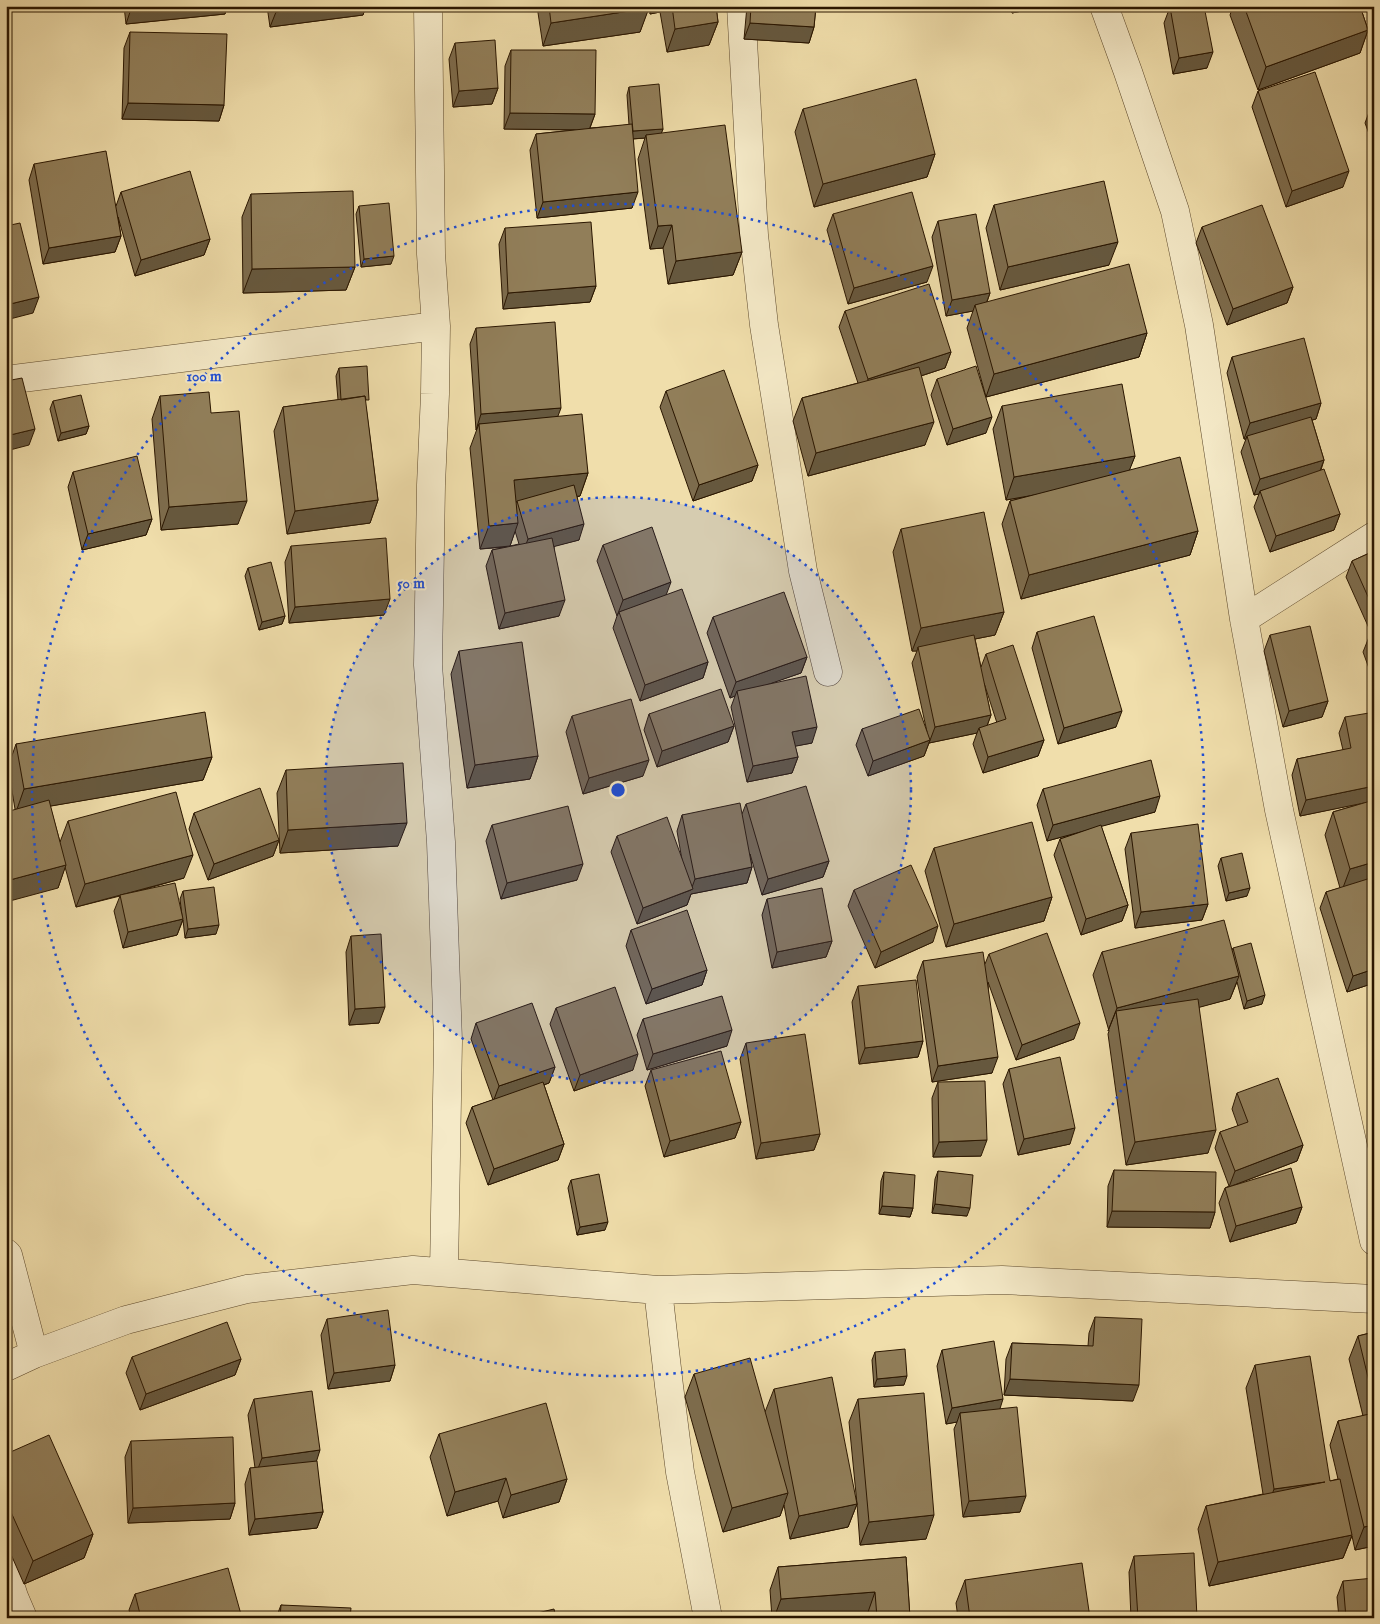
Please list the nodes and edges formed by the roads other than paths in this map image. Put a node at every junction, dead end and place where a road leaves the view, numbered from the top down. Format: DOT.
graph roads {
  1 [pos="428,6"];
  2 [pos="741,6"];
  3 [pos="1104,6"];
  4 [pos="436,326"];
  5 [pos="6,380"];
  6 [pos="1374,536"];
  7 [pos="1244,619"];
  8 [pos="828,672"];
  9 [pos="1374,1241"];
  10 [pos="6,1254"];
  11 [pos="444,1272"];
  12 [pos="658,1290"];
  13 [pos="1374,1299"];
  14 [pos="34,1354"];
  15 [pos="6,1367"];
  16 [pos="6,1572"];
  17 [pos="23,1618"];
  18 [pos="708,1618"];
  1 -- 4 [label="street"];
  2 -- 8 [label="street"];
  3 -- 7 [label="street"];
  4 -- 5 [label="street"];
  4 -- 11 [label="street"];
  6 -- 7 [label="street"];
  7 -- 9 [label="street"];
  10 -- 14 [label="street"];
  11 -- 12 [label="street"];
  11 -- 14 [label="street"];
  12 -- 13 [label="street"];
  12 -- 18 [label="street"];
  14 -- 15 [label="street"];
  16 -- 17 [label="street"];
}
